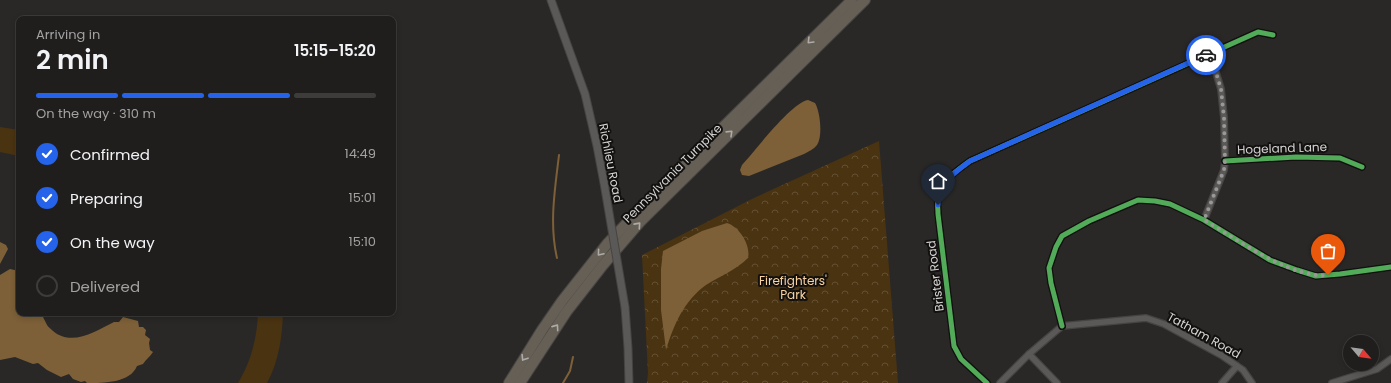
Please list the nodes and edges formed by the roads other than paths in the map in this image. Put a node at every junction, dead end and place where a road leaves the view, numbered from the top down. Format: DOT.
graph roads {
  1 [pos="551,0"];
  2 [pos="852,0"];
  3 [pos="865,0"];
  4 [pos="1273,35"];
  5 [pos="1210,53"];
  6 [pos="1225,161"];
  7 [pos="1362,167"];
  8 [pos="1204,220"];
  9 [pos="1391,267"];
  10 [pos="1062,326"];
  11 [pos="1029,354"];
  12 [pos="1391,359"];
  13 [pos="1237,366"];
  14 [pos="509,383"];
  15 [pos="520,383"];
  16 [pos="629,383"];
  17 [pos="987,383"];
  18 [pos="1000,383"];
  19 [pos="1057,383"];
  20 [pos="1222,383"];
  21 [pos="1252,383"];
  22 [pos="1332,383"];
  1 -- 16 [label="main road, Richlieu Road, bridge"];
  2 -- 14 [label="highway, Pennsylvania Turnpike, one-way"];
  15 -- 3 [label="highway, Pennsylvania Turnpike, one-way"];
  4 -- 5 [label="street, Brister Road"];
  5 -- 6 [label="street"];
  5 -- 17 [label="street, Brister Road"];
  6 -- 7 [label="street, Hogeland Lane"];
  6 -- 8 [label="street"];
  8 -- 9 [label="street"];
  8 -- 10 [label="street"];
  10 -- 11 [label="street"];
  10 -- 13 [label="street, Tatham Road"];
  11 -- 18 [label="street"];
  11 -- 19 [label="street"];
  12 -- 22 [label="street"];
  13 -- 20 [label="street"];
  13 -- 21 [label="street, Tatham Road"];
}
